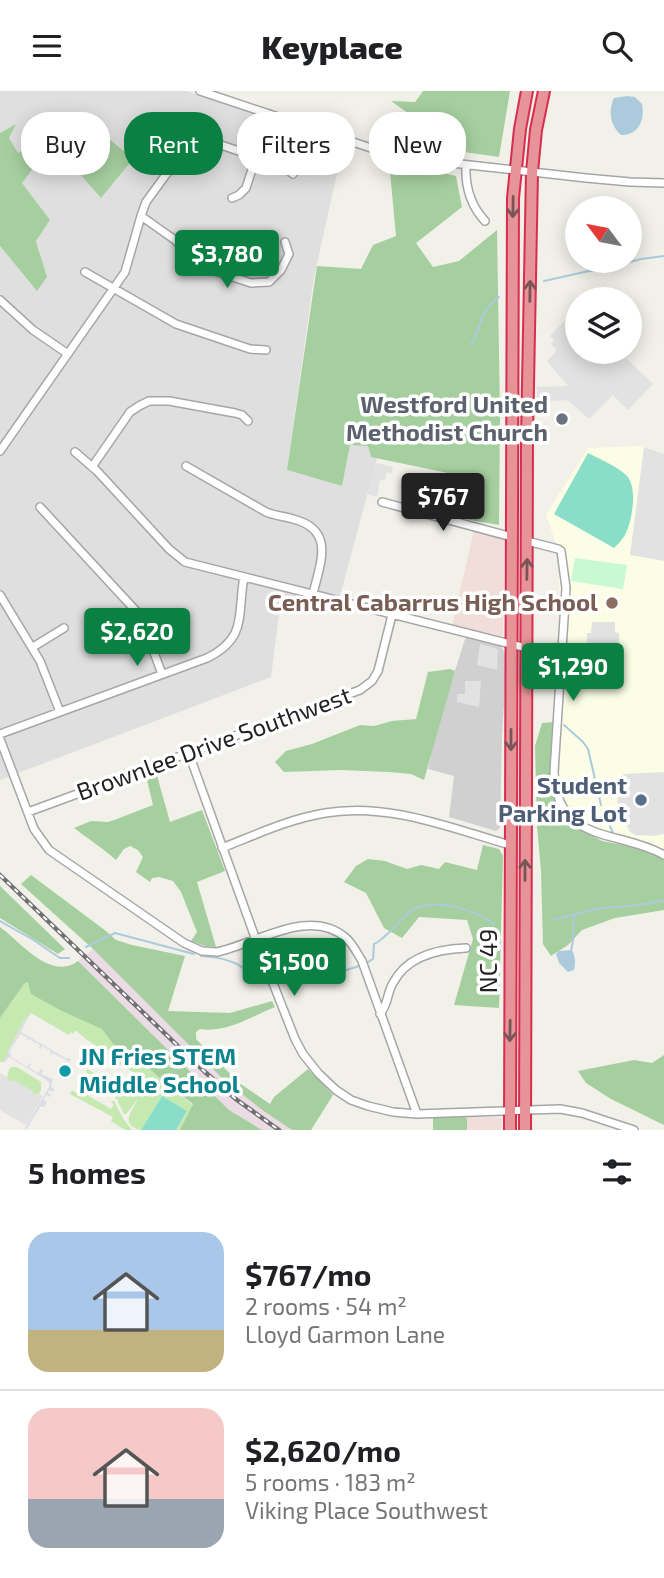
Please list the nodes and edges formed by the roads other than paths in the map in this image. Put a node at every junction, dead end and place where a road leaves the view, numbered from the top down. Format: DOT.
graph roads {
  1 [pos="200,91"];
  2 [pos="527,91"];
  3 [pos="544,91"];
  4 [pos="264,112"];
  5 [pos="237,151"];
  6 [pos="466,165"];
  7 [pos="516,170"];
  8 [pos="532,172"];
  9 [pos="250,175"];
  10 [pos="466,175"];
  11 [pos="664,183"];
  12 [pos="232,198"];
  13 [pos="141,216"];
  14 [pos="485,221"];
  15 [pos="285,242"];
  16 [pos="85,272"];
  17 [pos="113,289"];
  18 [pos="0,300"];
  19 [pos="266,350"];
  20 [pos="68,354"];
  21 [pos="528,396"];
  22 [pos="512,397"];
  23 [pos="247,421"];
  24 [pos="0,451"];
  25 [pos="75,452"];
  26 [pos="186,466"];
  27 [pos="92,467"];
  28 [pos="382,502"];
  29 [pos="40,507"];
  30 [pos="512,537"];
  31 [pos="527,541"];
  32 [pos="244,577"];
  33 [pos="313,594"];
  34 [pos="0,596"];
  35 [pos="392,614"];
  36 [pos="64,628"];
  37 [pos="511,645"];
  38 [pos="33,647"];
  39 [pos="526,648"];
  40 [pos="562,657"];
  41 [pos="162,674"];
  42 [pos="60,712"];
  43 [pos="0,736"];
  44 [pos="189,754"];
  45 [pos="27,812"];
  46 [pos="510,845"];
  47 [pos="222,848"];
  48 [pos="664,855"];
  49 [pos="256,940"];
  50 [pos="466,948"];
  51 [pos="380,1014"];
  52 [pos="525,1110"];
  53 [pos="509,1111"];
  54 [pos="417,1114"];
  55 [pos="510,1130"];
  56 [pos="525,1130"];
  57 [pos="634,1130"];
  1 -- 4 [label="street"];
  2 -- 7 [label="highway, NC 49"];
  3 -- 8 [label="highway, NC 49"];
  5 -- 13 [label="street"];
  6 -- 7 [label="street"];
  7 -- 8 [label="street"];
  7 -- 22 [label="highway, NC 49, one-way"];
  8 -- 11 [label="street"];
  21 -- 8 [label="highway, NC 49, one-way"];
  9 -- 12 [label="street"];
  10 -- 14 [label="street"];
  13 -- 15 [label="street"];
  13 -- 17 [label="street"];
  16 -- 17 [label="street"];
  17 -- 19 [label="street"];
  17 -- 20 [label="street"];
  18 -- 20 [label="street"];
  20 -- 24 [label="street"];
  21 -- 22 [label="highway"];
  21 -- 31 [label="highway, NC 49"];
  22 -- 30 [label="highway, NC 49"];
  23 -- 27 [label="street"];
  25 -- 27 [label="street"];
  26 -- 33 [label="street"];
  27 -- 32 [label="street"];
  28 -- 30 [label="street"];
  29 -- 41 [label="street"];
  30 -- 37 [label="highway, NC 49"];
  39 -- 31 [label="highway, NC 49, one-way"];
  31 -- 40 [label="street"];
  32 -- 33 [label="street"];
  32 -- 41 [label="street"];
  33 -- 35 [label="street"];
  34 -- 38 [label="street"];
  35 -- 37 [label="street"];
  35 -- 44 [label="street, Brownlee Drive Southwest"];
  36 -- 38 [label="street"];
  37 -- 39 [label="street"];
  37 -- 46 [label="highway, NC 49 / NC 49, one-way"];
  38 -- 42 [label="street"];
  39 -- 40 [label="street"];
  52 -- 39 [label="highway, NC 49, one-way"];
  40 -- 48 [label="street"];
  41 -- 42 [label="street"];
  42 -- 43 [label="street"];
  43 -- 45 [label="street"];
  44 -- 45 [label="street, Brownlee Drive Southwest"];
  44 -- 47 [label="street"];
  45 -- 49 [label="street"];
  46 -- 47 [label="street"];
  46 -- 53 [label="highway, NC 49 / NC 49, one-way"];
  47 -- 49 [label="street"];
  49 -- 51 [label="street"];
  49 -- 54 [label="street"];
  50 -- 51 [label="street"];
  51 -- 54 [label="street"];
  52 -- 53 [label="street"];
  52 -- 56 [label="highway, NC 49"];
  52 -- 57 [label="street"];
  53 -- 54 [label="street"];
  53 -- 55 [label="highway, NC 49 / NC 49"];
}
